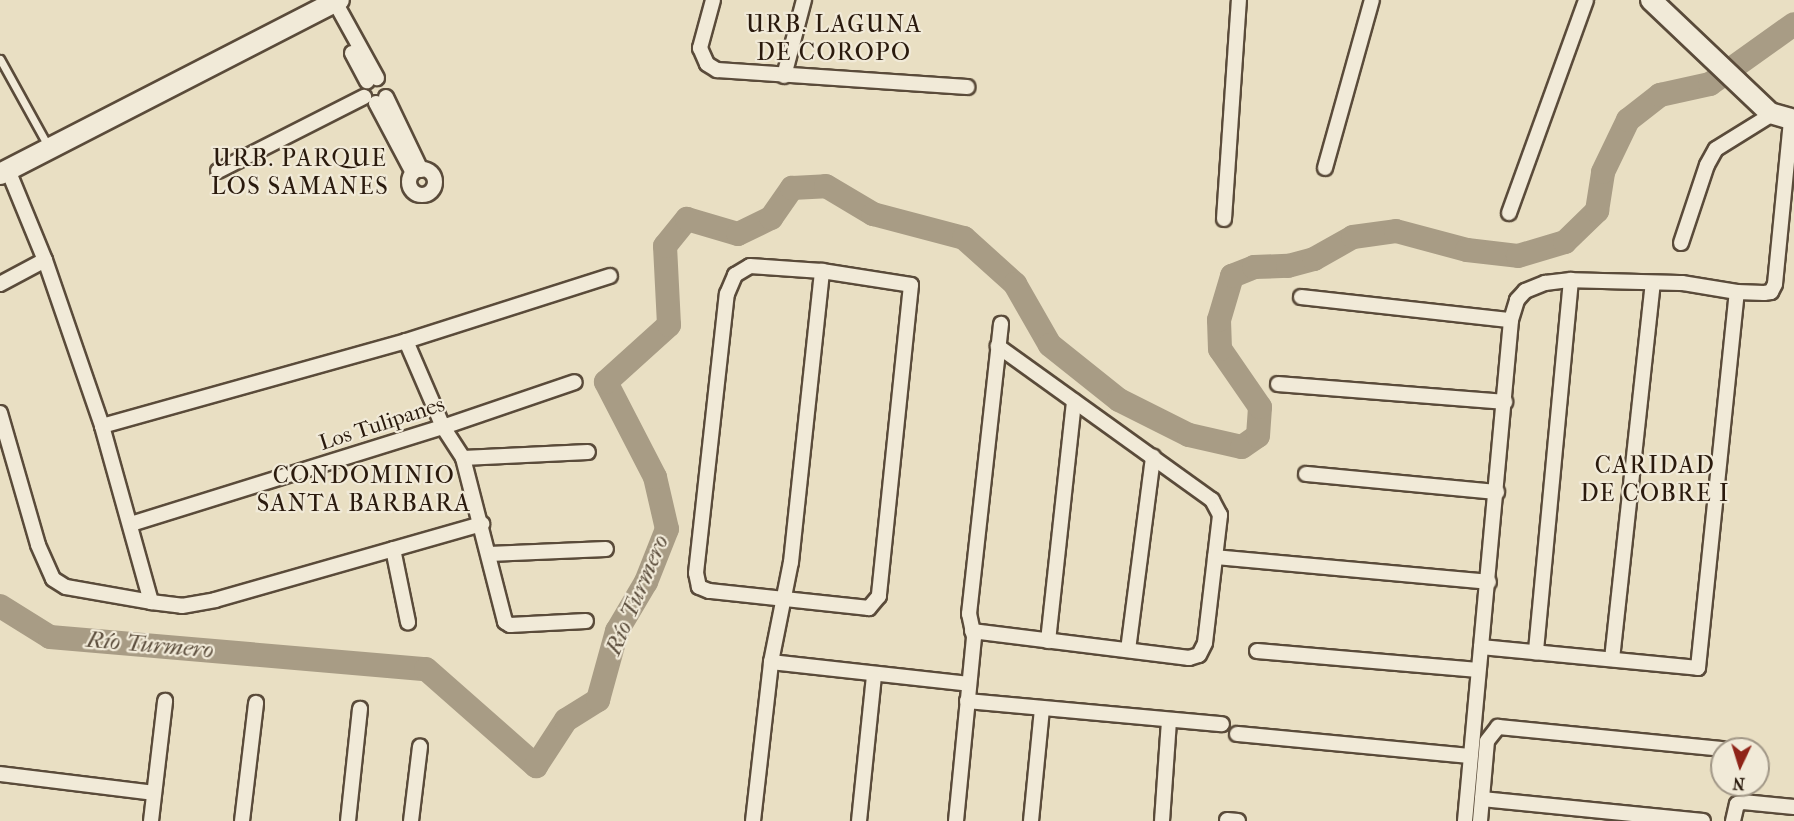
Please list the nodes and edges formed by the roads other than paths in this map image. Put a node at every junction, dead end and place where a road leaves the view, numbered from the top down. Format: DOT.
graph roads {
  1 [pos="713,0"];
  2 [pos="804,0"];
  3 [pos="1239,0"];
  4 [pos="1586,0"];
  5 [pos="1651,0"];
  6 [pos="1368,1"];
  7 [pos="334,2"];
  8 [pos="0,59"];
  9 [pos="784,76"];
  10 [pos="372,80"];
  11 [pos="967,87"];
  12 [pos="376,99"];
  13 [pos="1786,118"];
  14 [pos="50,148"];
  15 [pos="1325,168"];
  16 [pos="218,171"];
  17 [pos="4,172"];
  18 [pos="417,172"];
  19 [pos="1509,213"];
  20 [pos="1224,219"];
  21 [pos="1681,243"];
  22 [pos="45,260"];
  23 [pos="822,272"];
  24 [pos="610,276"];
  25 [pos="1571,280"];
  26 [pos="0,284"];
  27 [pos="1653,284"];
  28 [pos="1737,292"];
  29 [pos="1301,297"];
  30 [pos="1511,320"];
  31 [pos="1001,324"];
  32 [pos="406,341"];
  33 [pos="998,346"];
  34 [pos="575,382"];
  35 [pos="1278,384"];
  36 [pos="1074,401"];
  37 [pos="1505,402"];
  38 [pos="0,413"];
  39 [pos="102,426"];
  40 [pos="443,427"];
  41 [pos="588,452"];
  42 [pos="1153,457"];
  43 [pos="463,458"];
  44 [pos="1306,474"];
  45 [pos="1497,492"];
  46 [pos="131,524"];
  47 [pos="482,524"];
  48 [pos="393,549"];
  49 [pos="606,549"];
  50 [pos="489,554"];
  51 [pos="1215,557"];
  52 [pos="1489,582"];
  53 [pos="782,598"];
  54 [pos="151,602"];
  55 [pos="586,621"];
  56 [pos="408,622"];
  57 [pos="972,631"];
  58 [pos="1048,641"];
  59 [pos="1481,647"];
  60 [pos="1128,650"];
  61 [pos="1257,651"];
  62 [pos="1536,652"];
  63 [pos="1612,659"];
  64 [pos="771,662"];
  65 [pos="1478,670"];
  66 [pos="874,675"];
  67 [pos="969,684"];
  68 [pos="165,701"];
  69 [pos="967,701"];
  70 [pos="256,703"];
  71 [pos="360,709"];
  72 [pos="1042,709"];
  73 [pos="1169,720"];
  74 [pos="1222,724"];
  75 [pos="1237,734"];
  76 [pos="420,747"];
  77 [pos="1710,748"];
  78 [pos="1468,756"];
  79 [pos="0,774"];
  80 [pos="154,793"];
  81 [pos="1482,798"];
  82 [pos="1794,807"];
  83 [pos="151,821"];
  84 [pos="242,821"];
  85 [pos="348,821"];
  86 [pos="411,821"];
  87 [pos="753,821"];
  88 [pos="859,821"];
  89 [pos="956,821"];
  90 [pos="1031,821"];
  91 [pos="1162,821"];
  92 [pos="1465,821"];
  93 [pos="1480,821"];
  94 [pos="1703,821"];
  95 [pos="1733,821"];
  1 -- 9 [label="street"];
  2 -- 9 [label="street"];
  3 -- 20 [label="street"];
  4 -- 19 [label="street"];
  5 -- 13 [label="street"];
  6 -- 15 [label="street"];
  7 -- 10 [label="street"];
  7 -- 14 [label="street"];
  8 -- 14 [label="lane"];
  9 -- 11 [label="street"];
  10 -- 12 [label="street"];
  10 -- 12 [label="street"];
  12 -- 16 [label="street"];
  12 -- 18 [label="street"];
  13 -- 21 [label="street"];
  13 -- 28 [label="street"];
  14 -- 17 [label="street"];
  17 -- 22 [label="street"];
  22 -- 26 [label="street"];
  22 -- 39 [label="street"];
  23 -- 53 [label="street"];
  23 -- 53 [label="street"];
  23 -- 53 [label="street"];
  24 -- 32 [label="street"];
  25 -- 27 [label="street"];
  25 -- 30 [label="street"];
  25 -- 62 [label="street"];
  27 -- 28 [label="street"];
  27 -- 63 [label="street"];
  28 -- 63 [label="street"];
  29 -- 30 [label="street"];
  30 -- 37 [label="street"];
  31 -- 33 [label="street"];
  32 -- 39 [label="street"];
  32 -- 40 [label="street"];
  33 -- 36 [label="street"];
  33 -- 57 [label="street"];
  34 -- 40 [label="street, Los Tulipanes"];
  35 -- 37 [label="street"];
  36 -- 42 [label="street"];
  36 -- 58 [label="street"];
  37 -- 45 [label="street"];
  38 -- 54 [label="street"];
  39 -- 46 [label="street"];
  40 -- 43 [label="street"];
  40 -- 46 [label="street, Los Tulipanes"];
  41 -- 43 [label="street"];
  42 -- 51 [label="street"];
  42 -- 60 [label="street"];
  43 -- 47 [label="street"];
  44 -- 45 [label="street"];
  45 -- 52 [label="street"];
  46 -- 54 [label="street"];
  47 -- 48 [label="street"];
  47 -- 50 [label="street"];
  48 -- 54 [label="street"];
  48 -- 56 [label="street"];
  49 -- 50 [label="street"];
  50 -- 55 [label="street"];
  51 -- 52 [label="street"];
  51 -- 60 [label="street"];
  52 -- 59 [label="street"];
  53 -- 64 [label="street"];
  57 -- 58 [label="street"];
  57 -- 67 [label="street"];
  58 -- 60 [label="street"];
  59 -- 62 [label="street"];
  59 -- 65 [label="street"];
  61 -- 65 [label="street"];
  62 -- 63 [label="street"];
  64 -- 66 [label="street"];
  64 -- 87 [label="street"];
  65 -- 78 [label="street"];
  66 -- 67 [label="street"];
  66 -- 88 [label="street"];
  67 -- 69 [label="street"];
  68 -- 80 [label="street"];
  69 -- 72 [label="street"];
  69 -- 89 [label="street"];
  70 -- 84 [label="street"];
  71 -- 85 [label="street"];
  72 -- 73 [label="street"];
  72 -- 90 [label="street"];
  73 -- 74 [label="street"];
  73 -- 91 [label="street"];
  75 -- 78 [label="street"];
  76 -- 86 [label="street"];
  77 -- 81 [label="street"];
  78 -- 92 [label="street"];
  79 -- 80 [label="street"];
  80 -- 83 [label="street"];
  81 -- 93 [label="street"];
  81 -- 94 [label="street"];
  82 -- 95 [label="street"];
}
